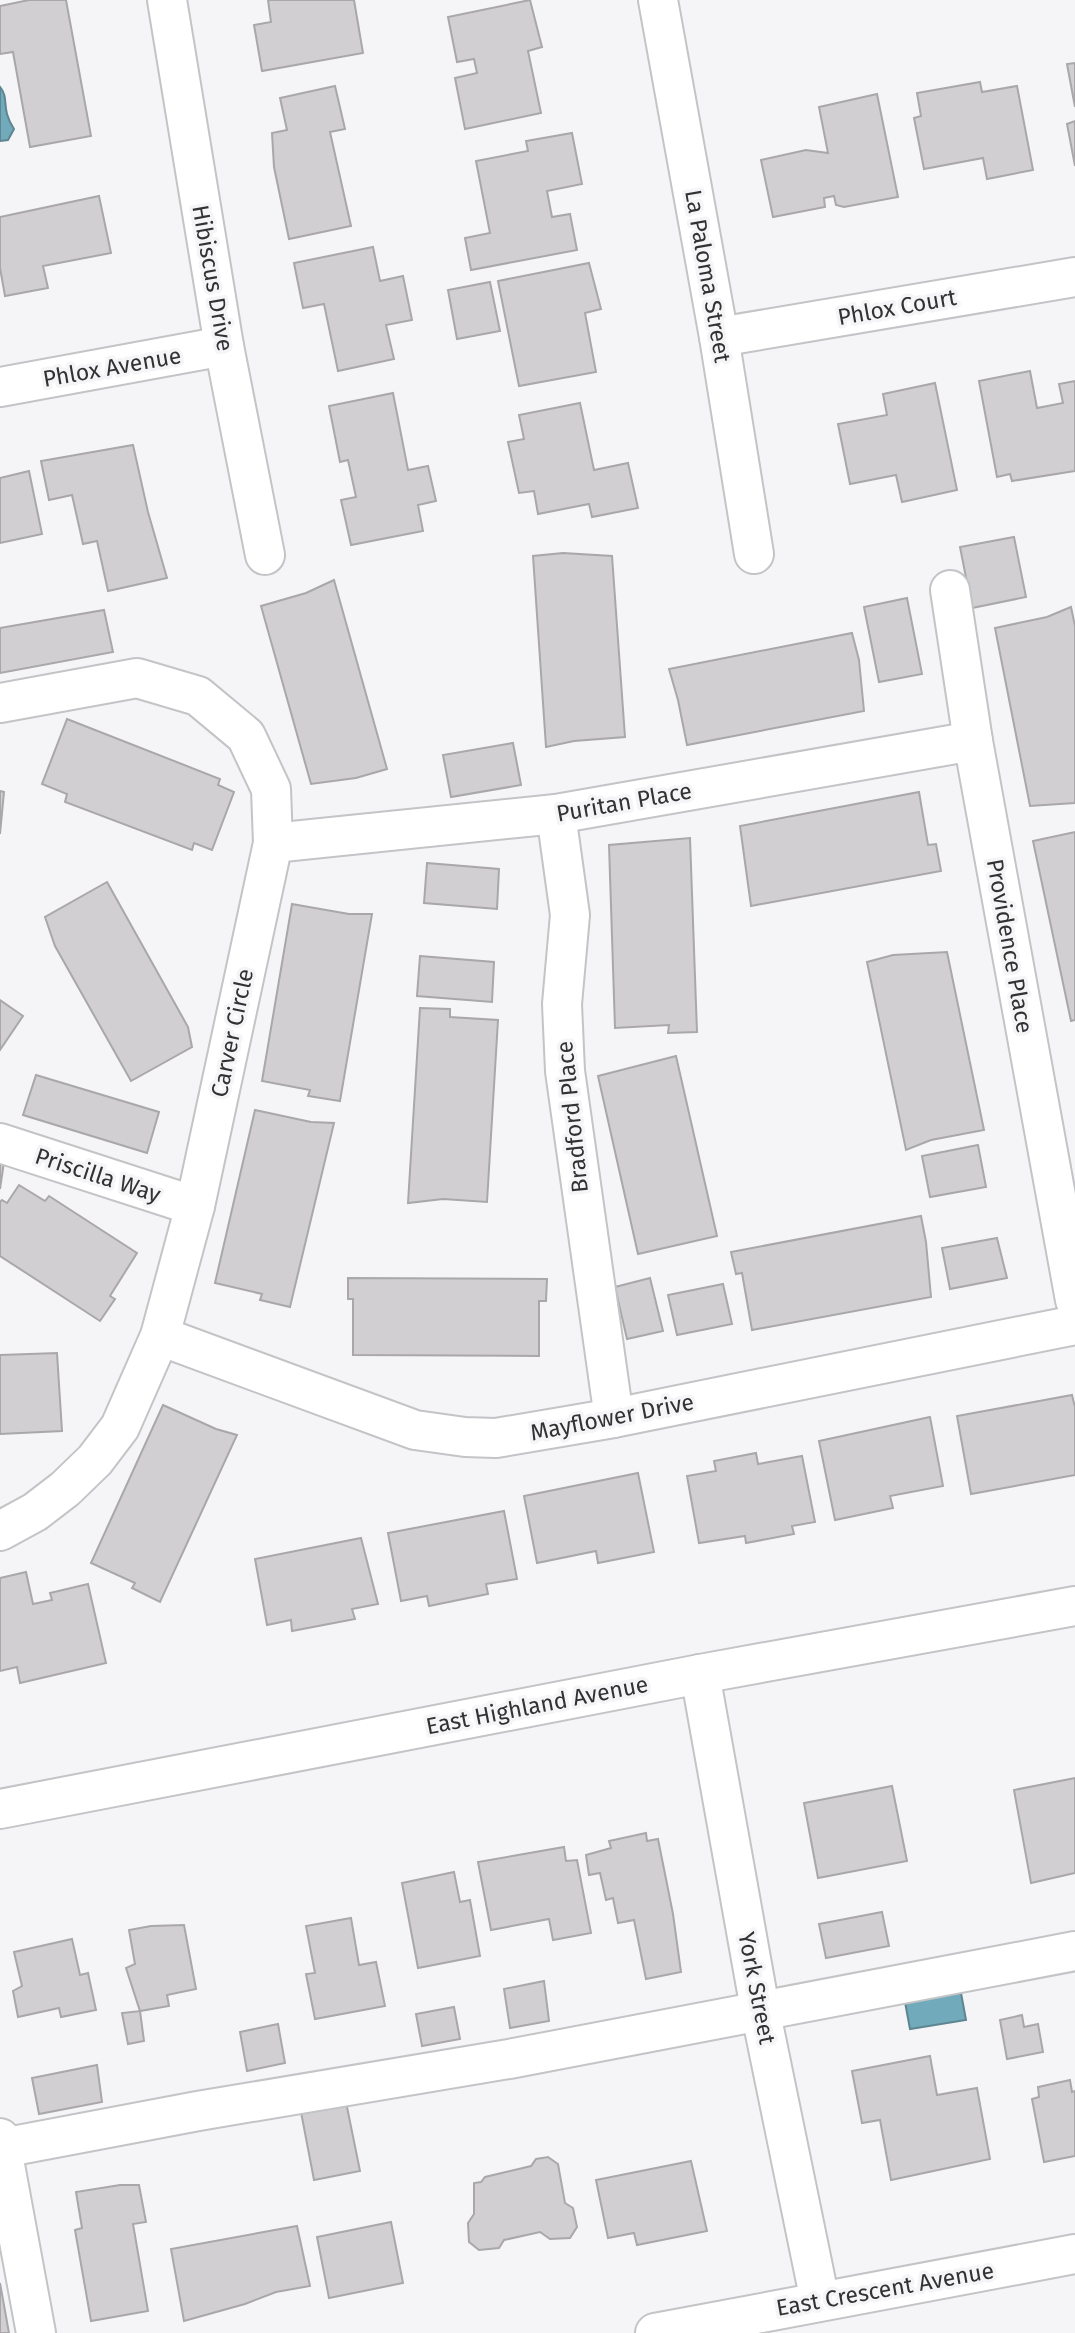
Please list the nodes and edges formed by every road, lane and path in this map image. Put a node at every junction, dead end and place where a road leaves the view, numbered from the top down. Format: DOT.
graph roads {
  1 [pos="167,0"];
  2 [pos="659,0"];
  3 [pos="1075,277"];
  4 [pos="719,337"];
  5 [pos="224,346"];
  6 [pos="0,387"];
  7 [pos="754,554"];
  8 [pos="265,555"];
  9 [pos="950,590"];
  10 [pos="0,702"];
  11 [pos="973,741"];
  12 [pos="556,814"];
  13 [pos="273,843"];
  14 [pos="0,1143"];
  15 [pos="195,1206"];
  16 [pos="1075,1300"];
  17 [pos="1075,1325"];
  18 [pos="160,1336"];
  19 [pos="614,1418"];
  20 [pos="0,1531"];
  21 [pos="1075,1606"];
  22 [pos="700,1674"];
  23 [pos="0,1809"];
  24 [pos="1075,1951"];
  25 [pos="760,2009"];
  26 [pos="1,2143"];
  27 [pos="1075,2254"];
  28 [pos="820,2301"];
  29 [pos="36,2333"];
  30 [pos="654,2333"];
  1 -- 5 [label="street, Hibiscus Drive"];
  2 -- 4 [label="street, La Paloma Street"];
  3 -- 4 [label="street, Phlox Court"];
  4 -- 7 [label="street, La Paloma Street"];
  5 -- 6 [label="street, Phlox Avenue"];
  5 -- 8 [label="street, Hibiscus Drive"];
  9 -- 11 [label="street, Providence Place"];
  10 -- 13 [label="street, Carver Circle"];
  11 -- 12 [label="street, Puritan Place"];
  11 -- 16 [label="street, Providence Place"];
  12 -- 13 [label="street, Puritan Place"];
  12 -- 19 [label="street, Bradford Place"];
  13 -- 15 [label="street, Carver Circle"];
  14 -- 15 [label="street, Priscilla Way"];
  15 -- 18 [label="street, Carver Circle"];
  17 -- 19 [label="street, Mayflower Drive"];
  18 -- 19 [label="street, Mayflower Drive"];
  18 -- 20 [label="street, Carver Circle"];
  21 -- 22 [label="street, East Highland Avenue"];
  22 -- 23 [label="street, East Highland Avenue"];
  22 -- 25 [label="street, York Street"];
  24 -- 25 [label="street"];
  25 -- 26 [label="street"];
  25 -- 28 [label="street, York Street"];
  26 -- 29 [label="street"];
  27 -- 28 [label="street, East Crescent Avenue"];
  28 -- 30 [label="street, East Crescent Avenue"];
}
